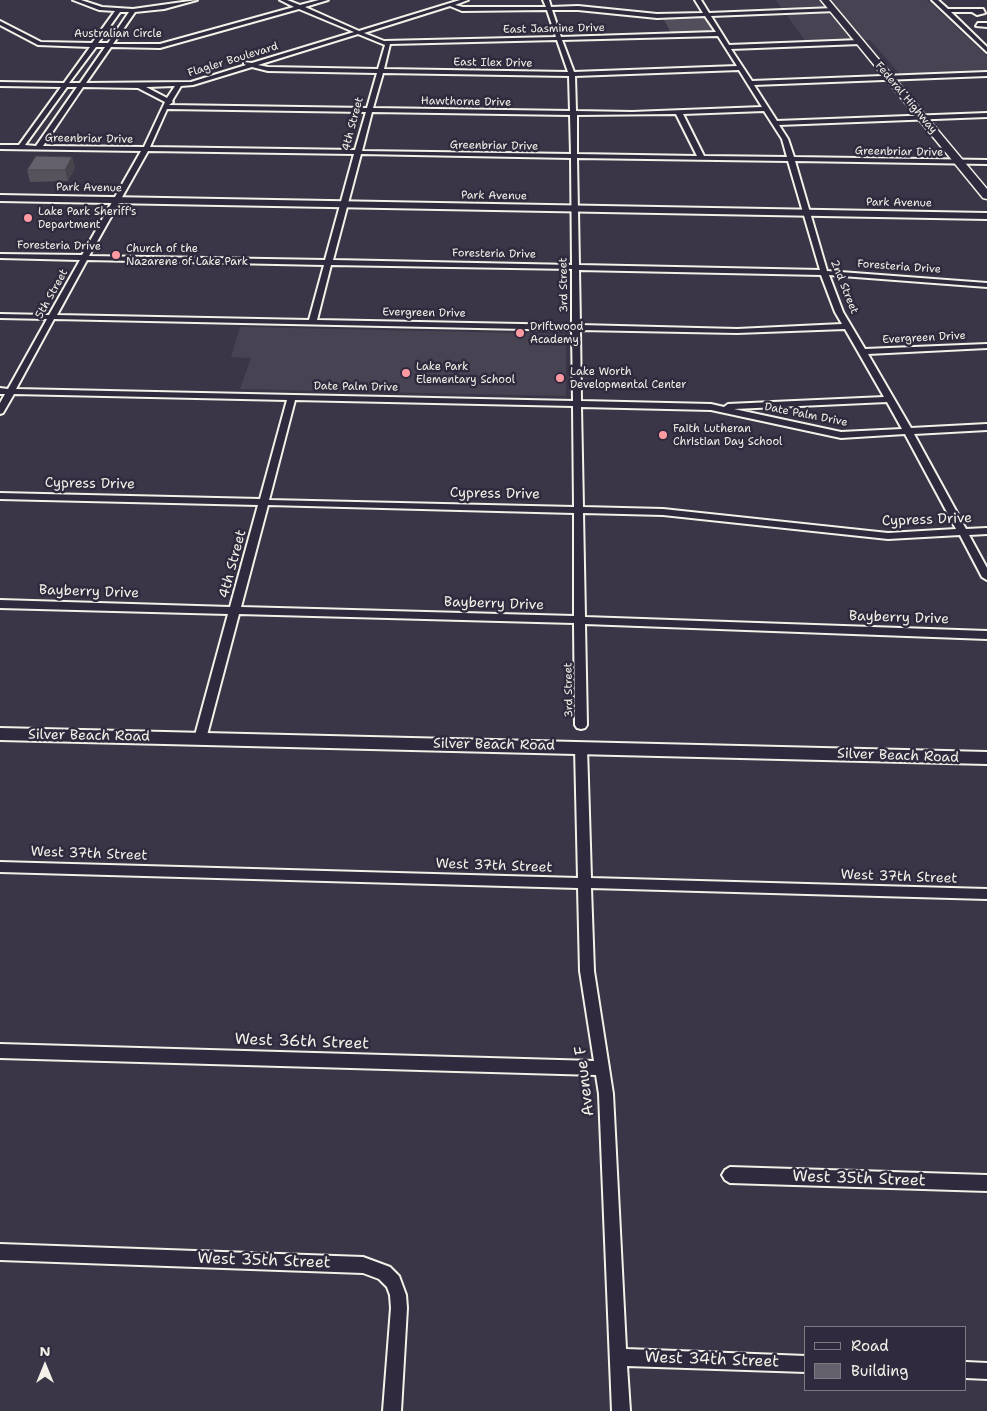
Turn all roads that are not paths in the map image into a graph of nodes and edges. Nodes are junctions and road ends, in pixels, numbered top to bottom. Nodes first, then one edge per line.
1 (76, 0) edge
2 (194, 0) edge
3 (283, 0) edge
4 (325, 0) edge
5 (465, 0) edge
6 (698, 0) edge
7 (825, 0) edge
8 (935, 0) edge
9 (450, 2) edge
10 (547, 4) edge
11 (300, 7) junction
12 (119, 10) junction
13 (834, 10) junction
14 (133, 11) junction
15 (948, 12) junction
16 (707, 14) junction
17 (657, 16) junction
18 (987, 18) edge
19 (0, 23) edge
20 (978, 25) dead end
21 (987, 25) edge
22 (355, 31) junction
23 (719, 34) junction
24 (670, 36) junction
25 (558, 39) junction
26 (860, 42) junction
27 (388, 43) junction
28 (94, 45) junction
29 (110, 45) junction
30 (727, 47) junction
31 (987, 50) edge
32 (248, 64) junction
33 (741, 68) junction
34 (380, 71) junction
35 (571, 74) junction
36 (987, 74) edge
37 (889, 78) junction
38 (66, 83) junction
39 (83, 83) junction
40 (750, 83) junction
41 (0, 84) edge
42 (179, 84) junction
43 (136, 86) junction
44 (168, 104) junction
45 (766, 109) junction
46 (370, 110) junction
47 (678, 112) junction
48 (573, 114) junction
49 (987, 115) edge
50 (922, 117) junction
51 (775, 123) junction
52 (0, 147) edge
53 (20, 148) junction
54 (38, 148) junction
55 (145, 150) junction
56 (358, 153) junction
57 (574, 157) junction
58 (702, 159) junction
59 (792, 161) junction
60 (987, 162) edge
61 (961, 164) junction
62 (987, 196) edge
63 (0, 198) edge
64 (118, 200) junction
65 (344, 204) junction
66 (574, 208) junction
67 (807, 213) junction
68 (987, 216) edge
69 (0, 256) edge
70 (85, 258) junction
71 (329, 262) junction
72 (575, 267) junction
73 (824, 272) junction
74 (987, 285) edge
75 (0, 316) edge
76 (52, 317) junction
77 (312, 322) junction
78 (848, 326) junction
79 (576, 328) junction
80 (987, 346) edge
81 (862, 352) junction
82 (0, 391) edge
83 (11, 391) junction
84 (292, 397) junction
85 (889, 398) junction
86 (576, 404) junction
87 (711, 407) junction
88 (0, 412) edge
89 (987, 428) edge
90 (908, 431) junction
91 (0, 496) edge
92 (264, 502) junction
93 (578, 510) junction
94 (987, 531) edge
95 (963, 532) junction
96 (987, 577) edge
97 (0, 604) edge
98 (234, 610) junction
99 (579, 620) junction
100 (987, 635) edge
101 (581, 725) dead end
102 (0, 734) edge
103 (200, 739) junction
104 (582, 748) junction
105 (987, 758) edge
106 (0, 867) edge
107 (585, 883) junction
108 (987, 894) edge
109 (0, 1051) edge
110 (602, 1068) junction
111 (730, 1175) dead end
112 (987, 1183) edge
113 (0, 1252) edge
114 (618, 1357) junction
115 (804, 1364) edge
116 (967, 1370) edge
117 (987, 1371) edge
118 (392, 1411) edge
119 (621, 1411) edge

1 - 12 street
2 - 14 street
3 - 11 street
4 - 11 street, Australian Circle
5 - 9 street, Flagler Boulevard
6 - 16 street, 2nd Street
7 - 13 main road, Federal Highway
8 - 15 street
9 - 10 street
9 - 22 street, Flagler Boulevard
10 - 17 street
10 - 25 street, 3rd Street
11 - 22 street
11 - 29 street, Australian Circle
12 - 14 street
12 - 28 street
13 - 16 street
13 - 26 main road, Federal Highway
14 - 29 street
15 - 18 street
15 - 31 street
16 - 17 street
16 - 23 street, 2nd Street
17 - 24 street
19 - 28 street, Australian Circle
20 - 21 street
22 - 27 street
22 - 32 street, Flagler Boulevard
23 - 24 street, East Jasmine Drive
23 - 30 street, 2nd Street
24 - 25 street, East Jasmine Drive
25 - 27 street, East Jasmine Drive
25 - 35 street, 3rd Street
26 - 30 street
26 - 37 main road, Federal Highway
27 - 34 street, 4th Street
28 - 29 street, Australian Circle
28 - 38 street
29 - 39 street
30 - 33 street, 2nd Street
32 - 34 street, East Ilex Drive
32 - 42 street, Flagler Boulevard
33 - 35 street, East Ilex Drive
33 - 40 street, 2nd Street
34 - 35 street, East Ilex Drive
34 - 46 street, 4th Street
35 - 48 street, 3rd Street
36 - 37 street
37 - 40 street
37 - 50 main road, Federal Highway
38 - 39 street, Flagler Boulevard
38 - 41 street, Flagler Boulevard
38 - 41 street, Flagler Boulevard
38 - 53 street
39 - 42 street, Flagler Boulevard
39 - 43 street, Flagler Boulevard
39 - 54 street
40 - 45 street, 2nd Street
42 - 43 street, Flagler Boulevard
42 - 44 street, 5th Street
43 - 44 street
44 - 46 street, Hawthorne Drive
44 - 55 street, 5th Street
45 - 47 street, Hawthorne Drive
45 - 51 street, 2nd Street
46 - 48 street, Hawthorne Drive
46 - 56 street, 4th Street
47 - 48 street, Hawthorne Drive
47 - 58 street
48 - 57 street, 3rd Street
49 - 50 street
50 - 51 street
50 - 61 main road, Federal Highway
51 - 59 street, 2nd Street
52 - 53 street, Greenbriar Drive
53 - 54 street, Greenbriar Drive
54 - 55 street, Greenbriar Drive
55 - 56 street, Greenbriar Drive
55 - 64 street, 5th Street
56 - 57 street, Greenbriar Drive
56 - 65 street, 4th Street
57 - 58 street, Greenbriar Drive
57 - 66 street, 3rd Street
58 - 59 street, Greenbriar Drive
59 - 61 street, Greenbriar Drive
59 - 67 street, 2nd Street
60 - 61 street, Greenbriar Drive
61 - 62 main road, Federal Highway
63 - 64 street, Park Avenue
64 - 65 street, Park Avenue
64 - 70 street, 5th Street
65 - 66 street, Park Avenue
65 - 71 street, 4th Street
66 - 67 street, Park Avenue
66 - 72 street, 3rd Street
67 - 68 street, Park Avenue
67 - 73 street, 2nd Street
69 - 70 street, Foresteria Drive
70 - 71 street, Foresteria Drive
70 - 76 street, 5th Street
71 - 72 street, Foresteria Drive
71 - 77 street, 4th Street
72 - 73 street, Foresteria Drive
72 - 79 street, 3rd Street
73 - 74 street, Foresteria Drive
73 - 78 street, 2nd Street
75 - 76 street, Evergreen Drive
76 - 77 street, Evergreen Drive
76 - 83 street, 5th Street
77 - 79 street, Evergreen Drive
78 - 79 street, Evergreen Drive
78 - 81 street, 2nd Street
79 - 86 street, 3rd Street
80 - 81 street, Evergreen Drive
81 - 85 street, 2nd Street
82 - 83 street, Date Palm Drive
83 - 84 street, Date Palm Drive
83 - 88 street, 5th Street
84 - 86 street, Date Palm Drive
84 - 92 street, 4th Street
85 - 87 street, Date Palm Drive
85 - 90 street, 2nd Street
86 - 87 street, Date Palm Drive
86 - 93 street, 3rd Street
87 - 90 street, Date Palm Drive
89 - 90 street, Date Palm Drive
90 - 95 street, 2nd Street
91 - 92 street, Cypress Drive
92 - 93 street, Cypress Drive
92 - 98 street, 4th Street
93 - 95 street, Cypress Drive
93 - 99 street, 3rd Street
94 - 95 street, Cypress Drive
95 - 96 street, 2nd Street
97 - 98 street, Bayberry Drive
98 - 99 street, Bayberry Drive
98 - 103 street, 4th Street
99 - 100 street, Bayberry Drive
99 - 101 street, 3rd Street
102 - 103 street, Silver Beach Road
103 - 104 street, Silver Beach Road
104 - 105 street, Silver Beach Road
104 - 107 street, Avenue F
106 - 107 street, West 37th Street
107 - 108 street, West 37th Street
107 - 110 street, Avenue F
109 - 110 street, West 36th Street
110 - 114 street, Avenue F
111 - 112 street, West 35th Street
113 - 118 street, West 35th Street
114 - 115 street, West 34th Street
114 - 119 street, Avenue F
116 - 117 street

